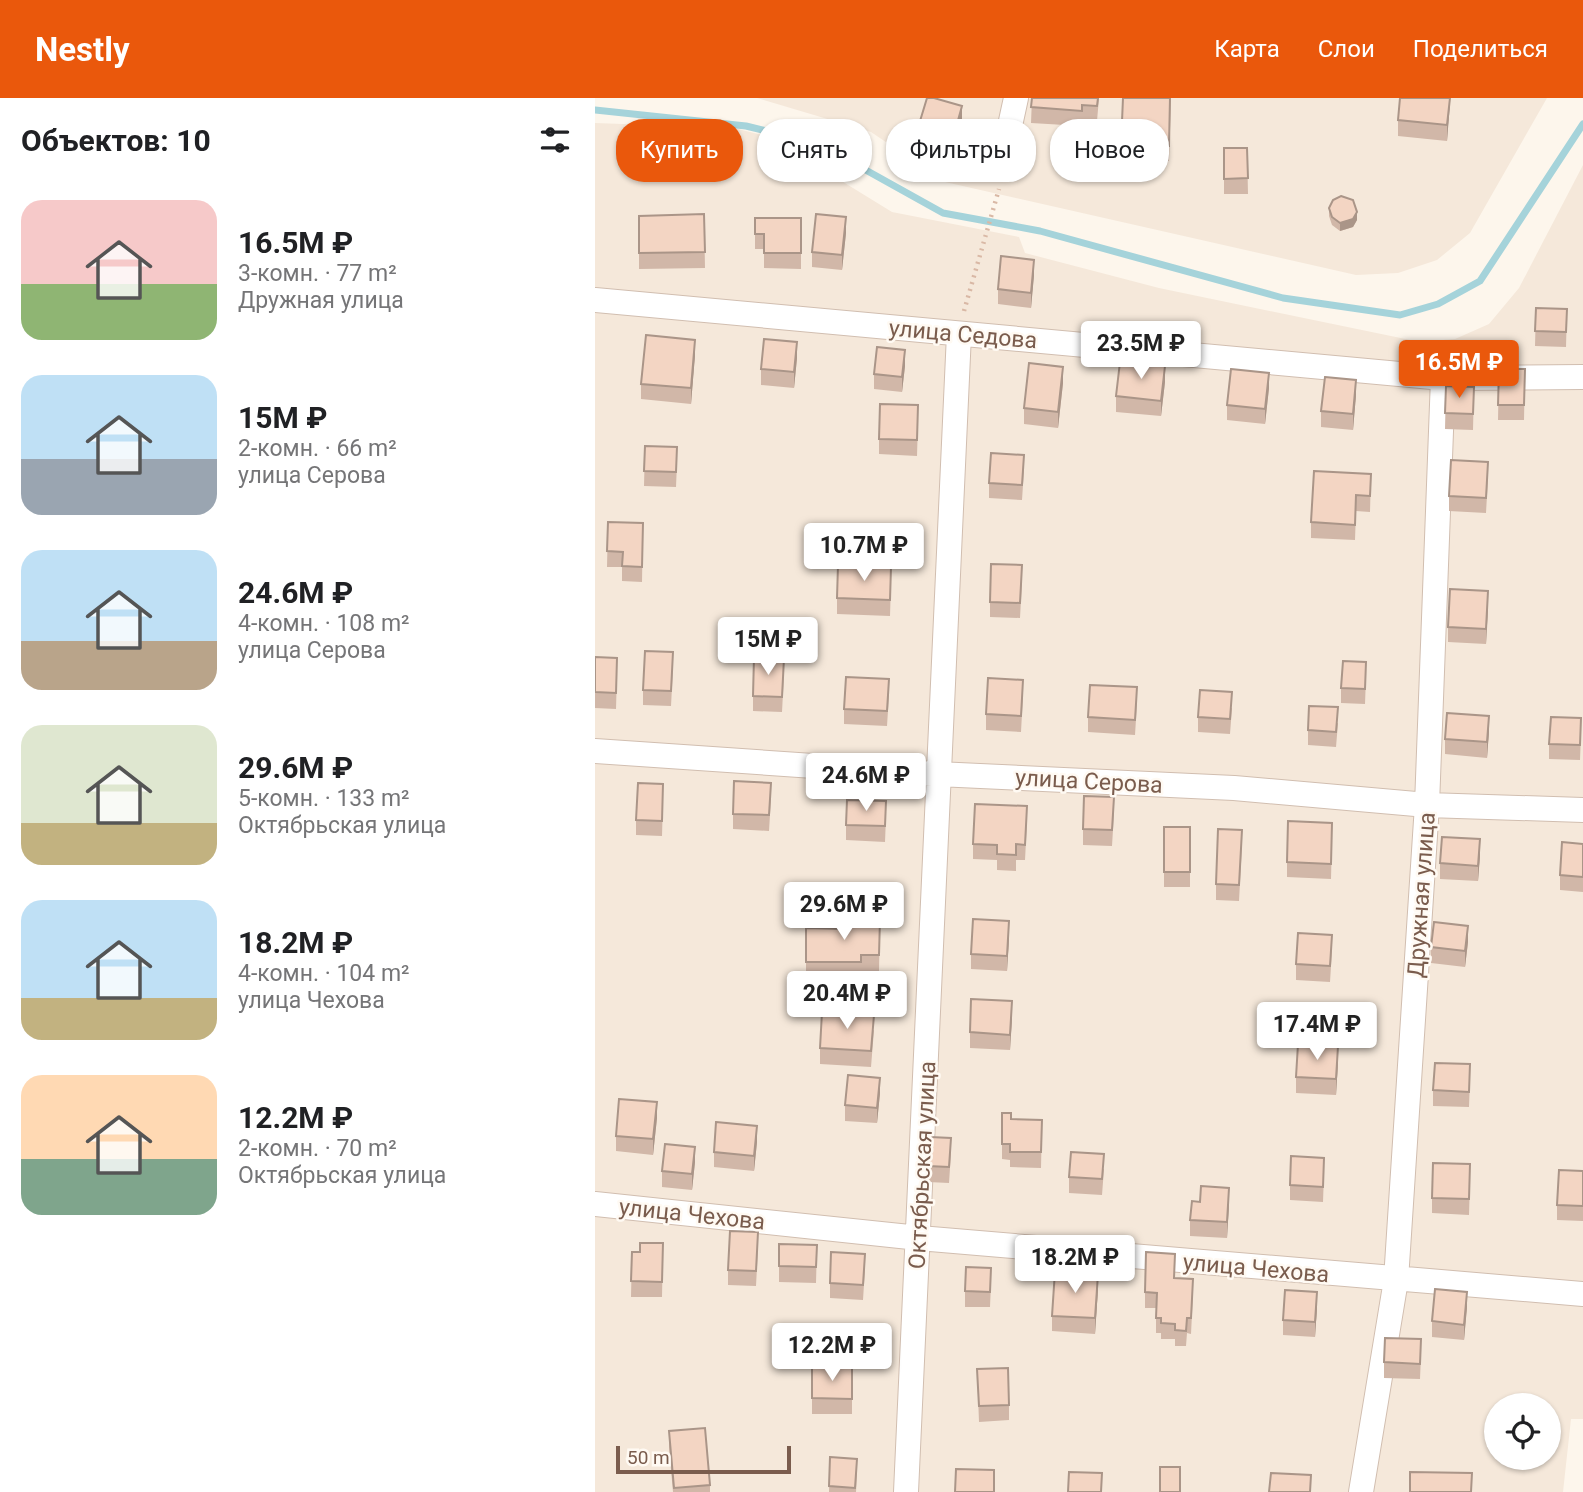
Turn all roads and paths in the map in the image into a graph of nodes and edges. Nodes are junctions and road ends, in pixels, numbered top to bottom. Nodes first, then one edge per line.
1 (1016, 98) edge
2 (1012, 119) edge
3 (999, 182) edge
4 (969, 289) dead end
5 (595, 300) edge
6 (958, 334) junction
7 (1583, 377) edge
8 (1443, 378) junction
9 (595, 751) edge
10 (940, 774) junction
11 (1427, 805) junction
12 (1583, 810) edge
13 (595, 1205) edge
14 (919, 1238) junction
15 (1396, 1280) junction
16 (1583, 1294) edge
17 (906, 1492) edge
18 (1361, 1492) edge

1 - 2 street
3 - 4 path
5 - 6 street, улица Седова
6 - 8 street, улица Седова
6 - 10 street, Октябрьская улица
7 - 8 street, улица Седова
8 - 11 street, Дружная улица
9 - 10 street, улица Серова
10 - 11 street, улица Серова
10 - 14 street, Октябрьская улица
11 - 12 street, улица Серова
11 - 15 street, Дружная улица
13 - 14 street, улица Чехова
14 - 15 street, улица Чехова
14 - 17 street, Октябрьская улица
15 - 16 street, улица Чехова
15 - 18 street, Дружная улица

